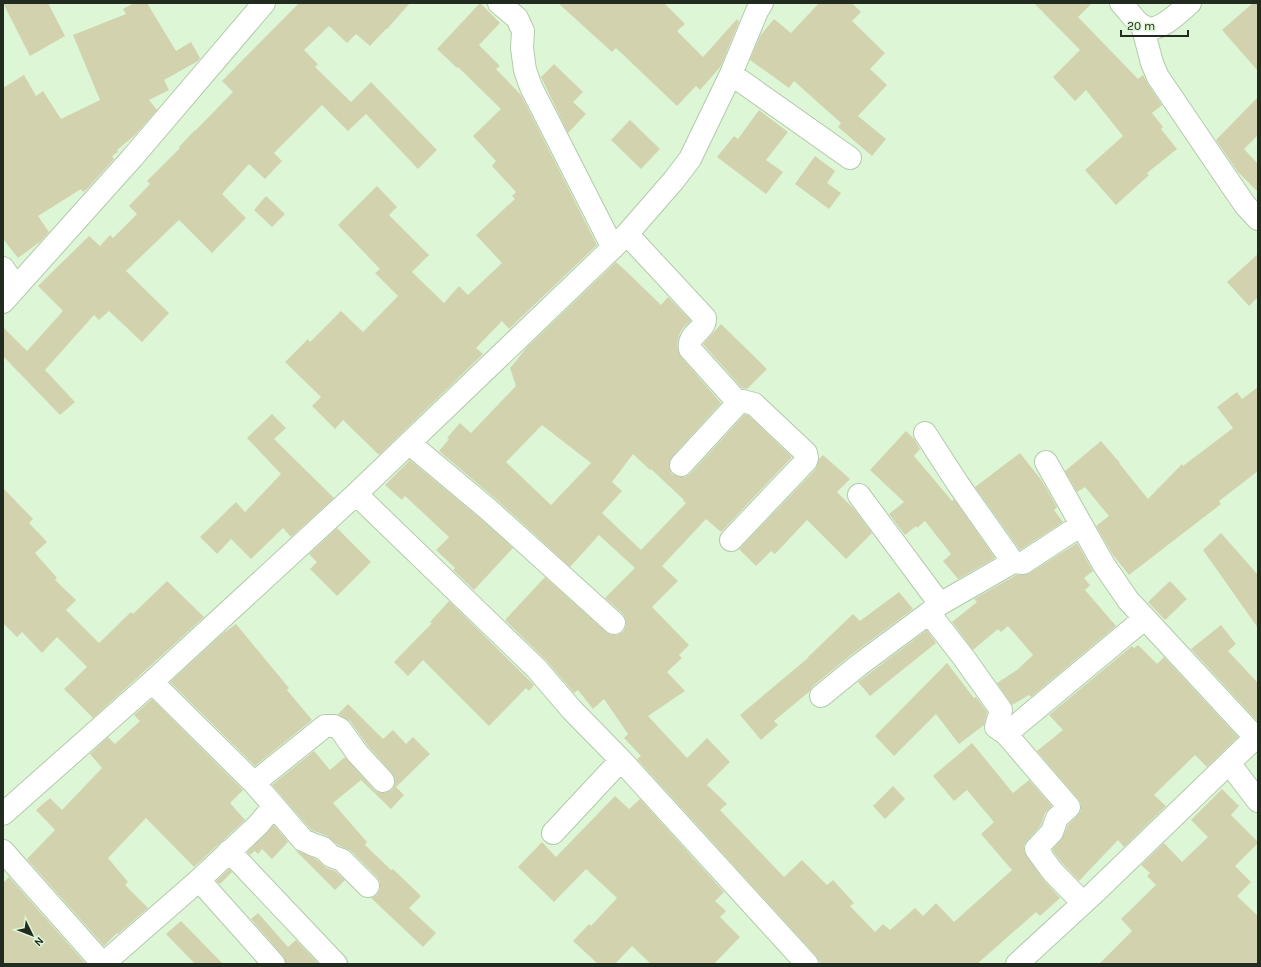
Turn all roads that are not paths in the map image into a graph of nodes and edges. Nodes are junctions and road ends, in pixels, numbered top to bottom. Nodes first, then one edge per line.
1 (264, 3) edge
2 (499, 3) edge
3 (762, 3) edge
4 (1121, 3) edge
5 (1190, 3) edge
6 (1142, 25) junction
7 (731, 74) junction
8 (850, 158) dead end
9 (1258, 220) edge
10 (620, 241) junction
11 (3, 268) edge
12 (10, 294) edge
13 (740, 401) junction
14 (925, 433) dead end
15 (409, 443) junction
16 (1046, 462) dead end
17 (681, 465) dead end
18 (356, 494) junction
19 (859, 495) dead end
20 (1081, 526) junction
21 (731, 540) dead end
22 (1013, 562) junction
23 (935, 609) junction
24 (1144, 619) junction
25 (614, 623) dead end
26 (152, 682) junction
27 (821, 696) dead end
28 (1006, 734) junction
29 (1257, 736) edge
30 (621, 760) junction
31 (1229, 763) junction
32 (382, 781) dead end
33 (254, 783) junction
34 (1258, 801) edge
35 (274, 806) junction
36 (3, 814) edge
37 (553, 833) dead end
38 (3, 851) edge
39 (229, 851) junction
40 (199, 880) junction
41 (368, 886) dead end
42 (1083, 903) junction
43 (103, 964) edge
44 (274, 964) edge
45 (336, 964) edge
46 (807, 964) edge
47 (1017, 964) edge

1 - 12 street
2 - 10 street
3 - 7 street
4 - 6 street
5 - 6 street
6 - 9 street
7 - 8 street
7 - 10 street
10 - 13 street
10 - 15 street
11 - 12 street
13 - 17 street
13 - 21 street
14 - 22 street
15 - 18 street
15 - 25 street
16 - 20 street
18 - 26 street
18 - 30 street
19 - 23 street
20 - 22 street
20 - 24 street
22 - 23 street
23 - 27 street
23 - 28 street
24 - 28 street
24 - 29 street
26 - 33 street
26 - 36 street
28 - 42 street
29 - 31 street
30 - 37 street
30 - 46 street
31 - 34 street
31 - 42 street
32 - 33 street
33 - 35 street
35 - 39 street
35 - 41 street
38 - 43 street
39 - 40 street
39 - 45 street
40 - 43 street
40 - 44 street
42 - 47 street

